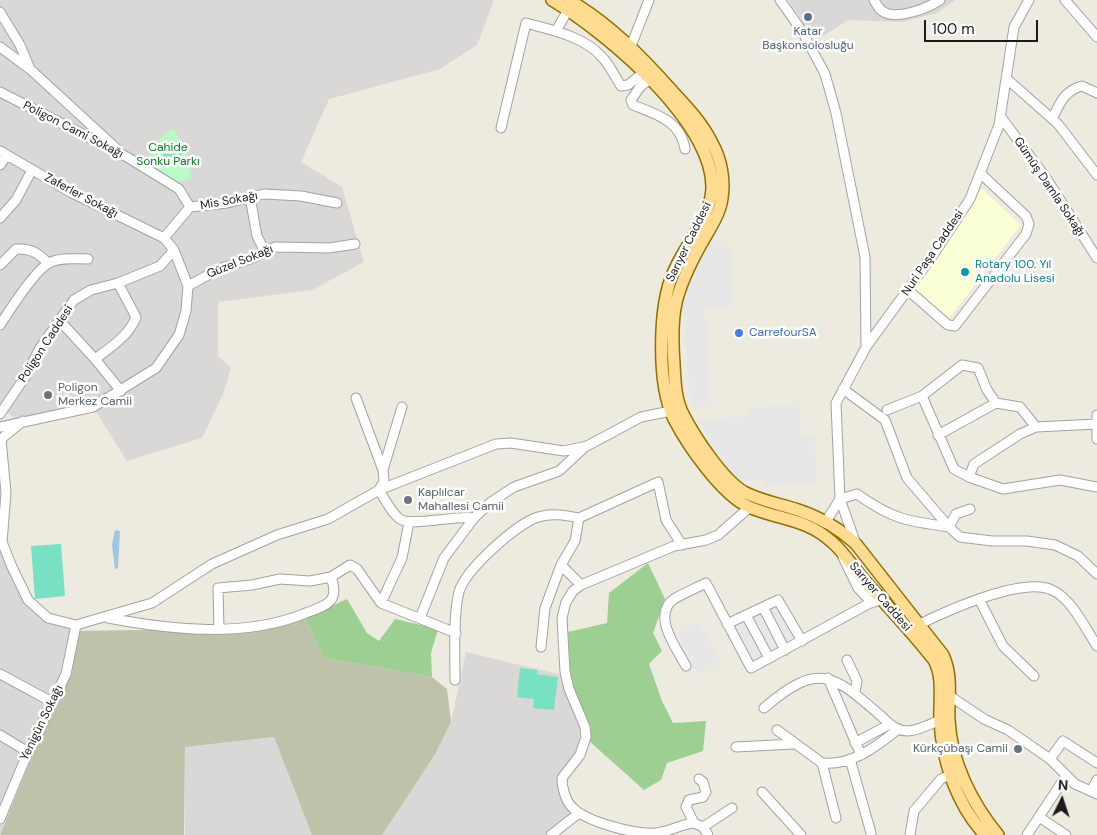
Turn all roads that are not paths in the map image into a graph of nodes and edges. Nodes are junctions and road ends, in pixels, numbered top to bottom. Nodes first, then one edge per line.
1 (552, 0) edge
2 (649, 0) edge
3 (780, 0) edge
4 (874, 0) edge
5 (940, 0) edge
6 (1029, 0) edge
7 (1065, 0) edge
8 (569, 5) edge
9 (0, 12) edge
10 (556, 31) junction
11 (1097, 36) edge
12 (631, 46) junction
13 (0, 47) edge
14 (30, 69) junction
15 (646, 76) junction
16 (1007, 79) junction
17 (0, 92) edge
18 (1097, 93) edge
19 (1001, 117) junction
20 (1052, 119) junction
21 (501, 128) dead end
22 (685, 149) dead end
23 (4, 153) edge
24 (127, 157) junction
25 (0, 165) edge
26 (32, 170) junction
27 (980, 172) junction
28 (1097, 175) edge
29 (250, 197) junction
30 (337, 202) dead end
31 (190, 208) junction
32 (0, 218) edge
33 (164, 238) junction
34 (355, 244) dead end
35 (174, 250) junction
36 (265, 252) junction
37 (1097, 258) edge
38 (88, 259) dead end
39 (48, 263) junction
40 (0, 265) edge
41 (118, 283) junction
42 (188, 286) junction
43 (908, 290) junction
44 (60, 321) junction
45 (0, 326) edge
46 (866, 347) junction
47 (95, 359) junction
48 (843, 389) junction
49 (121, 391) junction
50 (922, 396) junction
51 (356, 398) dead end
52 (996, 403) junction
53 (402, 407) dead end
54 (1, 410) edge
55 (676, 410) junction
56 (887, 410) dead end
57 (23, 421) junction
58 (1097, 421) edge
59 (0, 427) edge
60 (1036, 427) junction
61 (938, 435) junction
62 (1097, 439) edge
63 (1, 440) edge
64 (587, 446) junction
65 (1, 464) edge
66 (383, 470) junction
67 (969, 477) junction
68 (1097, 487) edge
69 (379, 490) junction
70 (840, 499) junction
71 (752, 502) junction
72 (970, 509) dead end
73 (474, 518) junction
74 (579, 518) junction
75 (409, 522) junction
76 (825, 523) junction
77 (949, 527) junction
78 (832, 542) junction
79 (1, 543) edge
80 (856, 544) junction
81 (682, 545) junction
82 (843, 555) junction
83 (561, 565) junction
84 (1097, 574) edge
85 (331, 577) junction
86 (581, 584) junction
87 (892, 592) junction
88 (979, 599) junction
89 (877, 601) junction
90 (381, 604) junction
91 (763, 607) junction
92 (746, 615) junction
93 (106, 617) junction
94 (420, 618) junction
95 (727, 624) junction
96 (76, 625) junction
97 (918, 625) junction
98 (219, 628) junction
99 (456, 633) junction
100 (802, 641) junction
101 (1097, 646) edge
102 (541, 647) dead end
103 (785, 650) junction
104 (769, 658) junction
105 (847, 660) dead end
106 (686, 666) dead end
107 (0, 674) edge
108 (1034, 676) dead end
109 (828, 678) junction
110 (455, 680) dead end
111 (855, 692) junction
112 (950, 696) junction
113 (52, 702) junction
114 (764, 708) dead end
115 (945, 720) junction
116 (893, 727) junction
117 (778, 730) dead end
118 (0, 735) edge
119 (855, 743) junction
120 (794, 744) junction
121 (736, 746) dead end
122 (28, 752) junction
123 (861, 755) junction
124 (850, 759) junction
125 (1050, 759) junction
126 (822, 763) junction
127 (1097, 763) edge
128 (955, 772) junction
129 (1066, 776) junction
130 (699, 780) dead end
131 (1097, 780) edge
132 (762, 792) dead end
133 (1094, 793) edge
134 (4, 798) edge
135 (732, 808) dead end
136 (579, 812) junction
137 (1039, 817) junction
138 (0, 818) edge
139 (836, 818) dead end
140 (701, 828) edge
141 (871, 833) dead end
142 (551, 835) edge
143 (801, 835) edge
144 (910, 835) edge
145 (985, 835) edge
146 (998, 835) edge
147 (1027, 835) edge
148 (1066, 835) edge

1 - 8 main road, Sarıyer Caddesi
2 - 12 street
3 - 46 street
4 - 5 street
6 - 16 street, Nuri Paşa Caddesi
7 - 11 street
8 - 10 street
8 - 12 main road, Sarıyer Caddesi
8 - 15 main road, Sarıyer Caddesi
9 - 14 street
10 - 15 street
10 - 21 street
12 - 55 main road, Sarıyer Caddesi
13 - 14 street
14 - 24 street
15 - 22 street
15 - 55 main road, Sarıyer Caddesi
16 - 19 street, Nuri Paşa Caddesi
16 - 20 street
17 - 24 street, Poligon Cami Sokağı
18 - 20 street
19 - 27 street, Nuri Paşa Caddesi
19 - 37 street, Gümüş Damla Sokağı
20 - 28 street
23 - 25 street
23 - 26 street, Zaferler Sokağı
24 - 31 street, Poligon Cami Sokağı
26 - 32 street
26 - 33 street, Zaferler Sokağı
27 - 43 street, Nuri Paşa Caddesi
27 - 43 street
29 - 30 street, Mis Sokağı
29 - 31 street, Mis Sokağı
29 - 36 street
31 - 33 street, Mis Sokağı
33 - 35 street
34 - 36 street, Güzel Sokağı
35 - 41 street, Poligon Caddesi
35 - 42 street
36 - 42 street, Güzel Sokağı
38 - 39 street
39 - 40 street
39 - 45 street
41 - 44 street, Poligon Caddesi
41 - 47 street
42 - 49 street
43 - 46 street, Nuri Paşa Caddesi
44 - 47 street
44 - 54 street, Poligon Caddesi
46 - 48 street, Nuri Paşa Caddesi
47 - 49 street
48 - 70 street, Nuri Paşa Caddesi
48 - 77 street
49 - 57 street
50 - 52 street
50 - 56 street
50 - 61 street
51 - 66 street
52 - 60 street
52 - 61 street
53 - 66 street
55 - 64 street
55 - 71 main road, Sarıyer Caddesi
57 - 59 street
57 - 63 street
58 - 60 street
58 - 62 street
59 - 63 street
60 - 67 street
61 - 67 street
63 - 65 street
64 - 69 street
64 - 73 street
65 - 79 street
66 - 69 street
67 - 68 street
69 - 75 street
69 - 93 street
70 - 76 street
70 - 77 street
70 - 80 street, Nuri Paşa Caddesi
71 - 76 main road, Sarıyer Caddesi
71 - 78 main road, Sarıyer Caddesi
71 - 81 street
72 - 77 street
73 - 75 street
73 - 94 street
74 - 81 street
74 - 83 street
74 - 99 street
75 - 90 street
76 - 78 main road
76 - 80 main road, Sarıyer Caddesi
77 - 84 street
78 - 82 main road, Sarıyer Caddesi
79 - 96 street
80 - 82 main road
80 - 87 main road, Sarıyer Caddesi
81 - 86 street
82 - 89 main road, Sarıyer Caddesi
83 - 86 street
83 - 102 street
85 - 90 street
85 - 98 street
85 - 98 street
86 - 136 street
87 - 89 main road
87 - 97 main road, Sarıyer Caddesi
88 - 97 street
88 - 101 street
88 - 108 street
89 - 100 street
89 - 115 main road, Sarıyer Caddesi
90 - 94 street
91 - 92 street
91 - 100 street
91 - 103 street
92 - 95 street
92 - 104 street
93 - 96 street
93 - 98 street
94 - 99 street
95 - 104 street
95 - 106 street
96 - 113 street, Yenigün Sokağı
97 - 112 main road, Sarıyer Caddesi
99 - 110 street
100 - 103 street
103 - 104 street
105 - 111 street
107 - 113 street
109 - 111 street
109 - 114 street
109 - 119 street
111 - 116 street
112 - 115 main road, Sarıyer Caddesi
112 - 125 street
113 - 122 street, Yenigün Sokağı
115 - 116 street
115 - 128 main road, Sarıyer Caddesi
116 - 119 street
116 - 123 street
117 - 120 street
118 - 122 street
119 - 123 street
120 - 121 street
120 - 126 street
122 - 134 street, Yenigün Sokağı
123 - 124 street
124 - 126 street
124 - 141 street
125 - 127 street
125 - 129 street
126 - 139 street
128 - 144 street
128 - 145 main road, Sarıyer Caddesi
128 - 146 main road, Sarıyer Caddesi
129 - 133 street
129 - 137 street
130 - 140 street
131 - 133 street
132 - 143 street
134 - 138 street, Yenigün Sokağı
135 - 140 street
136 - 140 street
136 - 142 street
137 - 147 street
137 - 148 street

